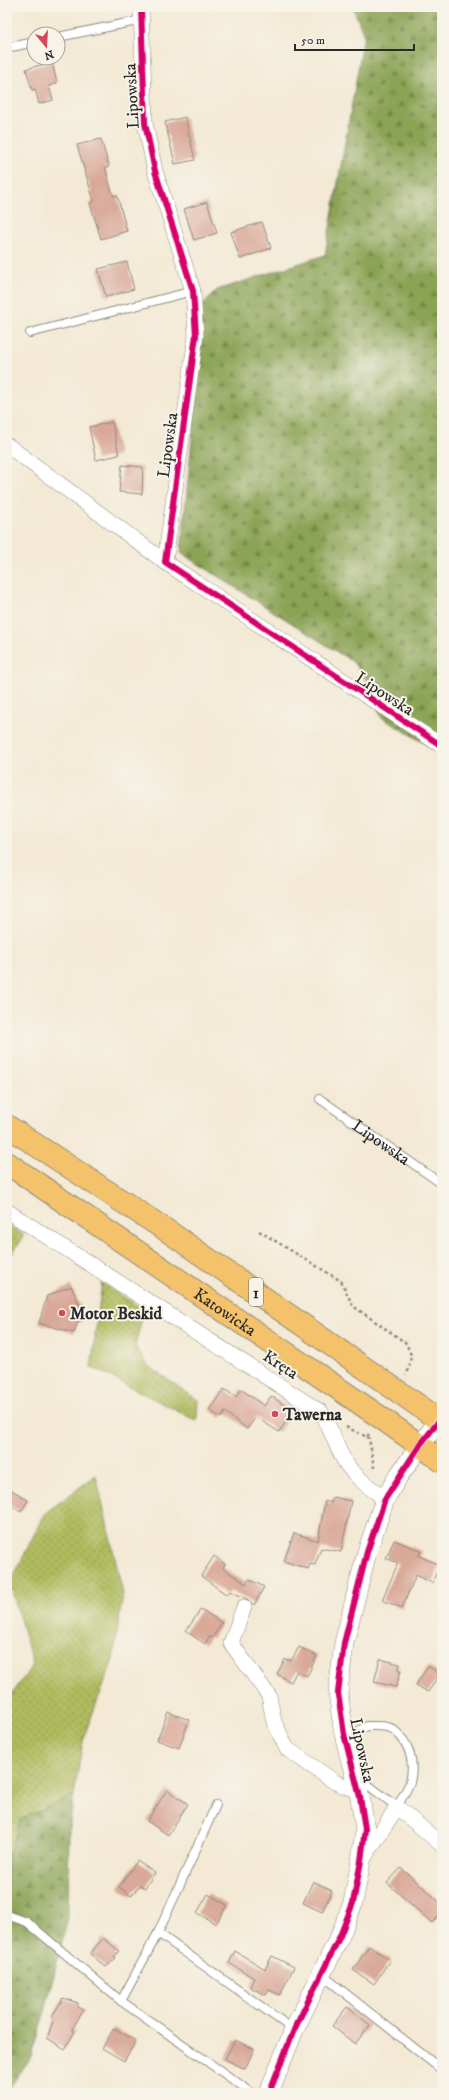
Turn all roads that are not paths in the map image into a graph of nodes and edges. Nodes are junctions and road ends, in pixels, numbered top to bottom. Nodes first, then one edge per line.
1 (141, 14) edge
2 (66, 35) edge
3 (26, 44) edge
4 (7, 48) edge
5 (193, 291) junction
6 (30, 333) dead end
7 (7, 445) edge
8 (165, 562) junction
9 (442, 746) edge
10 (320, 1099) dead end
11 (7, 1126) edge
12 (7, 1163) edge
13 (442, 1184) edge
14 (7, 1211) edge
15 (441, 1420) edge
16 (420, 1445) junction
17 (442, 1461) edge
18 (385, 1499) junction
19 (244, 1608) dead end
20 (356, 1783) junction
21 (216, 1805) dead end
22 (397, 1807) junction
23 (442, 1845) edge
24 (361, 1862) junction
25 (7, 1915) edge
26 (158, 1934) junction
27 (321, 1974) junction
28 (121, 2001) junction
29 (294, 2030) junction
30 (442, 2070) edge
31 (252, 2093) edge
32 (269, 2093) edge

1 - 2 lane
1 - 5 street, Lipowska
3 - 4 lane
5 - 6 lane
5 - 8 street, Lipowska
7 - 8 street
8 - 9 street, Lipowska
10 - 13 lane, Lipowska
11 - 15 main road, Katowicka / 1
12 - 16 main road, Katowicka / 1
14 - 18 street, Kręta
15 - 16 street, Lipowska
16 - 17 main road, Katowicka / 1
16 - 18 street, Lipowska
18 - 20 street, Lipowska
19 - 20 street, Lipowska
20 - 22 lane
20 - 22 lane
20 - 24 street, Lipowska
21 - 26 lane
22 - 23 street
22 - 24 street
24 - 27 street, Lipowska
25 - 28 lane
26 - 28 lane
26 - 29 lane
27 - 29 street, Lipowska
27 - 30 lane
28 - 31 lane
29 - 32 street, Lipowska

